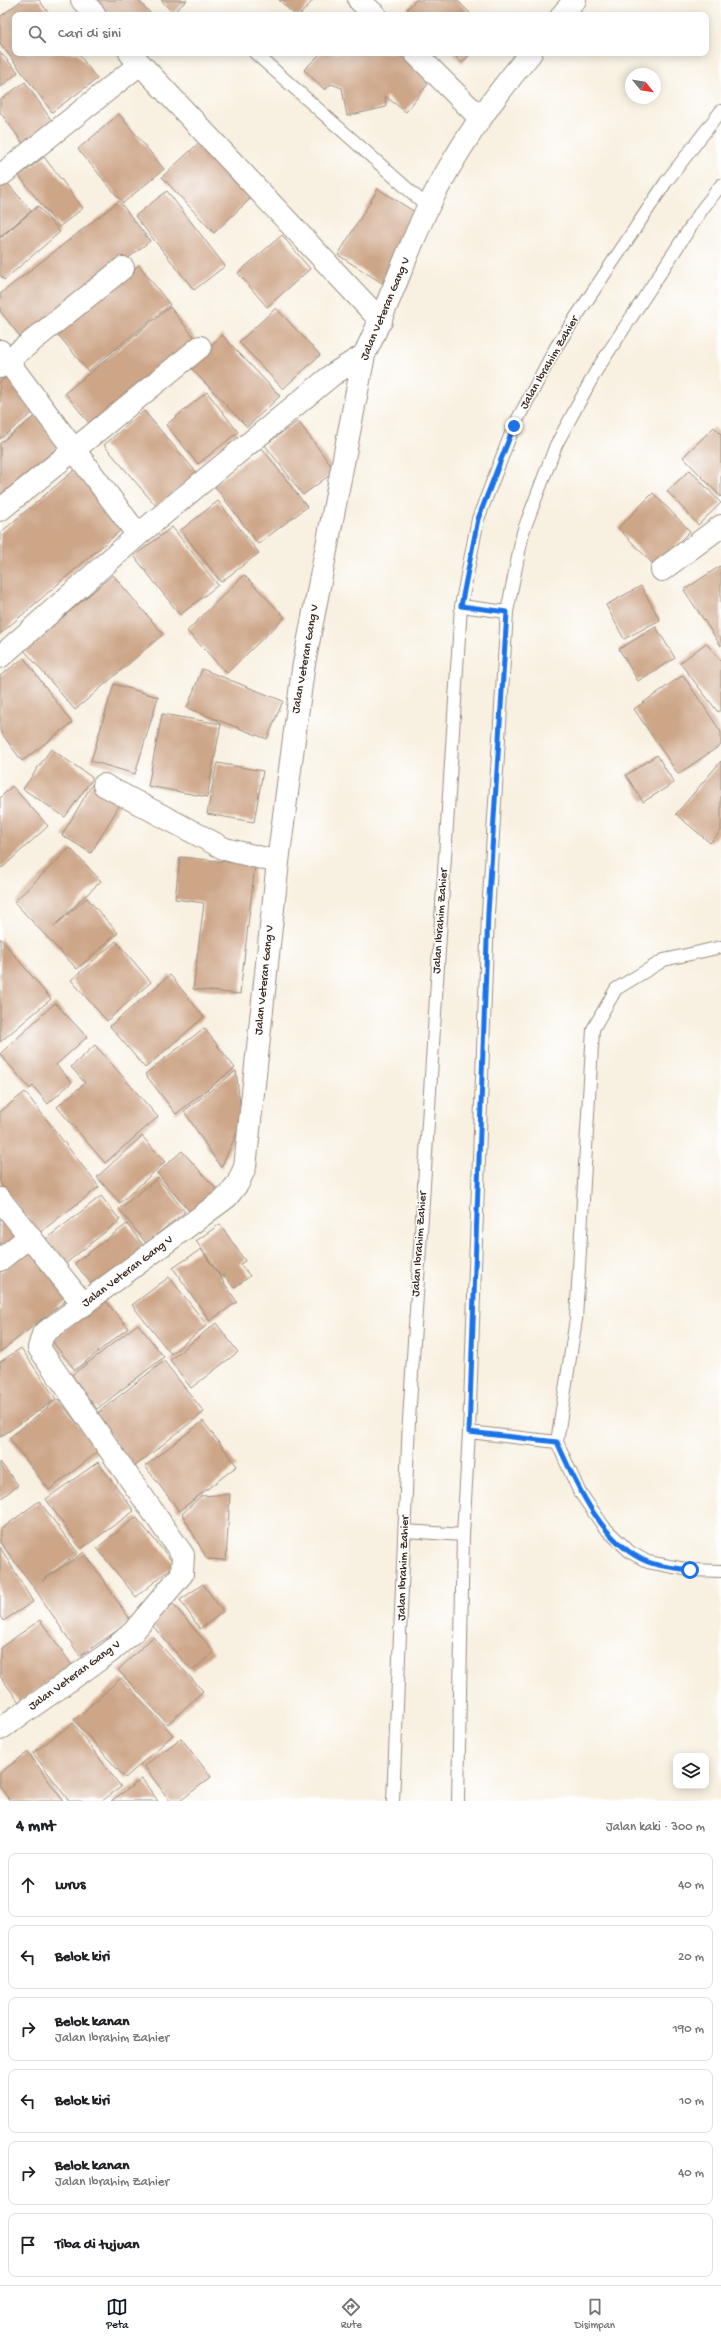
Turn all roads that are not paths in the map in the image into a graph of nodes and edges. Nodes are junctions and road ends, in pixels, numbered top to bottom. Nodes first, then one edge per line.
1 (82, 0) edge
2 (359, 0) edge
3 (575, 0) edge
4 (92, 12) edge
5 (372, 12) edge
6 (565, 12) edge
7 (258, 56) edge
8 (418, 56) edge
9 (528, 56) edge
10 (135, 59) edge
11 (721, 111) edge
12 (480, 118) junction
13 (0, 176) edge
14 (721, 185) edge
15 (428, 207) junction
16 (123, 268) dead end
17 (381, 321) junction
18 (200, 347) dead end
19 (364, 355) junction
20 (2, 360) edge
21 (74, 450) junction
22 (0, 510) edge
23 (721, 526) edge
24 (138, 535) junction
25 (662, 570) dead end
26 (461, 606) junction
27 (507, 612) junction
28 (0, 658) edge
29 (104, 785) dead end
30 (278, 862) junction
31 (721, 947) edge
32 (0, 1199) edge
33 (30, 1236) junction
34 (0, 1260) edge
35 (84, 1306) junction
36 (469, 1432) junction
37 (557, 1442) junction
38 (406, 1531) junction
39 (463, 1535) junction
40 (721, 1571) edge
41 (0, 1729) edge
42 (393, 1801) edge
43 (458, 1801) edge

1 - 4 street
2 - 5 street
3 - 6 street
7 - 15 lane
8 - 12 street
9 - 12 street, Jalan Veteran Gang V
10 - 13 street
10 - 17 street
11 - 26 lane, Jalan Ibrahim Zahier
12 - 15 street, Jalan Veteran Gang V
14 - 27 lane
15 - 17 street, Jalan Veteran Gang V
16 - 20 street
17 - 19 street, Jalan Veteran Gang V
18 - 21 street
19 - 24 street
19 - 30 street, Jalan Veteran Gang V
20 - 21 street
21 - 22 street
21 - 24 street
23 - 25 street
24 - 28 street
26 - 27 lane
26 - 38 lane, Jalan Ibrahim Zahier
27 - 36 lane
29 - 30 street
30 - 35 street, Jalan Veteran Gang V
31 - 37 lane
32 - 33 street
33 - 34 street
33 - 35 street
35 - 41 street, Jalan Veteran Gang V
36 - 37 lane
36 - 39 lane
37 - 40 lane
38 - 39 lane
38 - 42 lane, Jalan Ibrahim Zahier
39 - 43 lane

